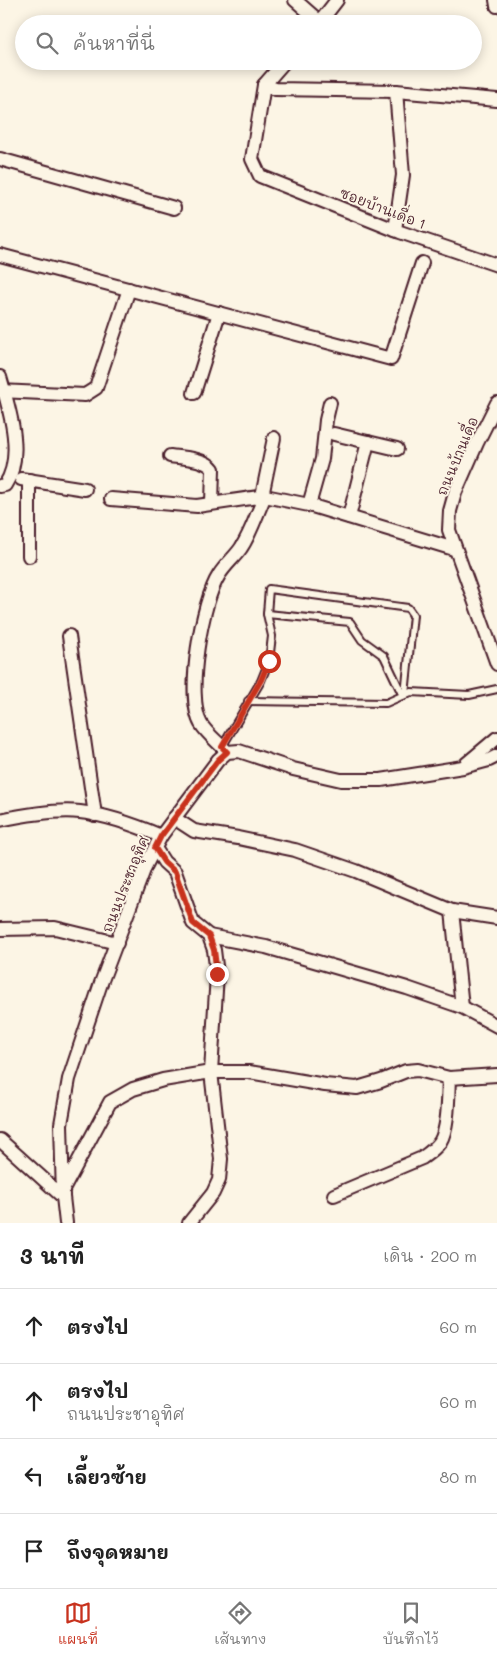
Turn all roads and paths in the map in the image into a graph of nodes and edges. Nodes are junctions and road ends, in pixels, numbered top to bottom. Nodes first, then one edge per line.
1 (295, 0) edge
2 (337, 0) edge
3 (496, 0) edge
4 (497, 6) edge
5 (311, 15) edge
6 (325, 15) edge
7 (277, 70) edge
8 (264, 85) junction
9 (396, 90) junction
10 (497, 100) edge
11 (0, 159) edge
12 (174, 208) dead end
13 (395, 230) junction
14 (0, 255) edge
15 (422, 263) dead end
16 (497, 265) edge
17 (128, 289) junction
18 (219, 313) junction
19 (1, 386) edge
20 (194, 393) dead end
21 (330, 403) dead end
22 (497, 403) edge
23 (334, 434) dead end
24 (274, 438) dead end
25 (368, 442) junction
26 (397, 449) dead end
27 (170, 456) dead end
28 (10, 477) junction
29 (29, 480) junction
30 (0, 486) edge
31 (85, 489) dead end
32 (263, 496) junction
33 (111, 499) dead end
34 (212, 503) junction
35 (309, 505) junction
36 (349, 517) junction
37 (454, 549) junction
38 (29, 556) dead end
39 (267, 614) junction
40 (69, 636) dead end
41 (497, 664) edge
42 (497, 689) edge
43 (404, 695) junction
44 (248, 701) junction
45 (497, 738) edge
46 (225, 750) junction
47 (497, 756) edge
48 (462, 767) junction
49 (95, 815) junction
50 (174, 818) junction
51 (0, 820) edge
52 (161, 836) junction
53 (155, 848) junction
54 (452, 911) junction
55 (497, 918) edge
56 (0, 929) edge
57 (209, 936) junction
58 (116, 943) junction
59 (462, 1008) junction
60 (497, 1026) edge
61 (211, 1072) junction
62 (497, 1075) edge
63 (450, 1078) junction
64 (0, 1140) edge
65 (62, 1194) junction
66 (334, 1195) dead end
67 (66, 1223) edge
68 (189, 1223) edge

1 - 5 street
2 - 6 street
3 - 4 street
7 - 8 street
8 - 9 street
8 - 13 street, ซอยบ้านเดื่อ 1
9 - 10 street
9 - 13 street
11 - 12 street
13 - 16 street, ซอยบ้านเดื่อ 1
14 - 17 street
15 - 18 street
17 - 18 street
17 - 19 street
18 - 20 street
19 - 28 street
21 - 35 street
22 - 37 street, ถนนบ้านเดื่อ
23 - 25 street
24 - 32 street
25 - 26 street
25 - 36 street
27 - 34 street
28 - 29 street
28 - 30 street
29 - 31 street
29 - 38 street
32 - 34 street
32 - 35 street
32 - 46 street
33 - 34 street
35 - 36 street
36 - 37 street
37 - 41 street, ถนนบ้านเดื่อ
39 - 43 lane
39 - 43 lane
39 - 44 lane
40 - 49 street
42 - 43 lane
43 - 44 lane
44 - 46 lane
45 - 48 street
46 - 48 street
46 - 50 street, ถนนประชาอุทิศ
47 - 48 street
49 - 51 street
49 - 52 street
50 - 52 street, ถนนประชาอุทิศ
50 - 54 street
52 - 53 street, ถนนประชาอุทิศ
53 - 57 street
53 - 58 street, ถนนประชาอุทิศ
54 - 55 street
54 - 59 street
56 - 58 street
57 - 59 street
57 - 61 street
58 - 65 street, ถนนประชาอุทิศ
59 - 60 street
61 - 63 street
61 - 65 street
61 - 68 street
62 - 63 street
63 - 66 street
64 - 65 street
65 - 67 street, ถนนประชาอุทิศ

